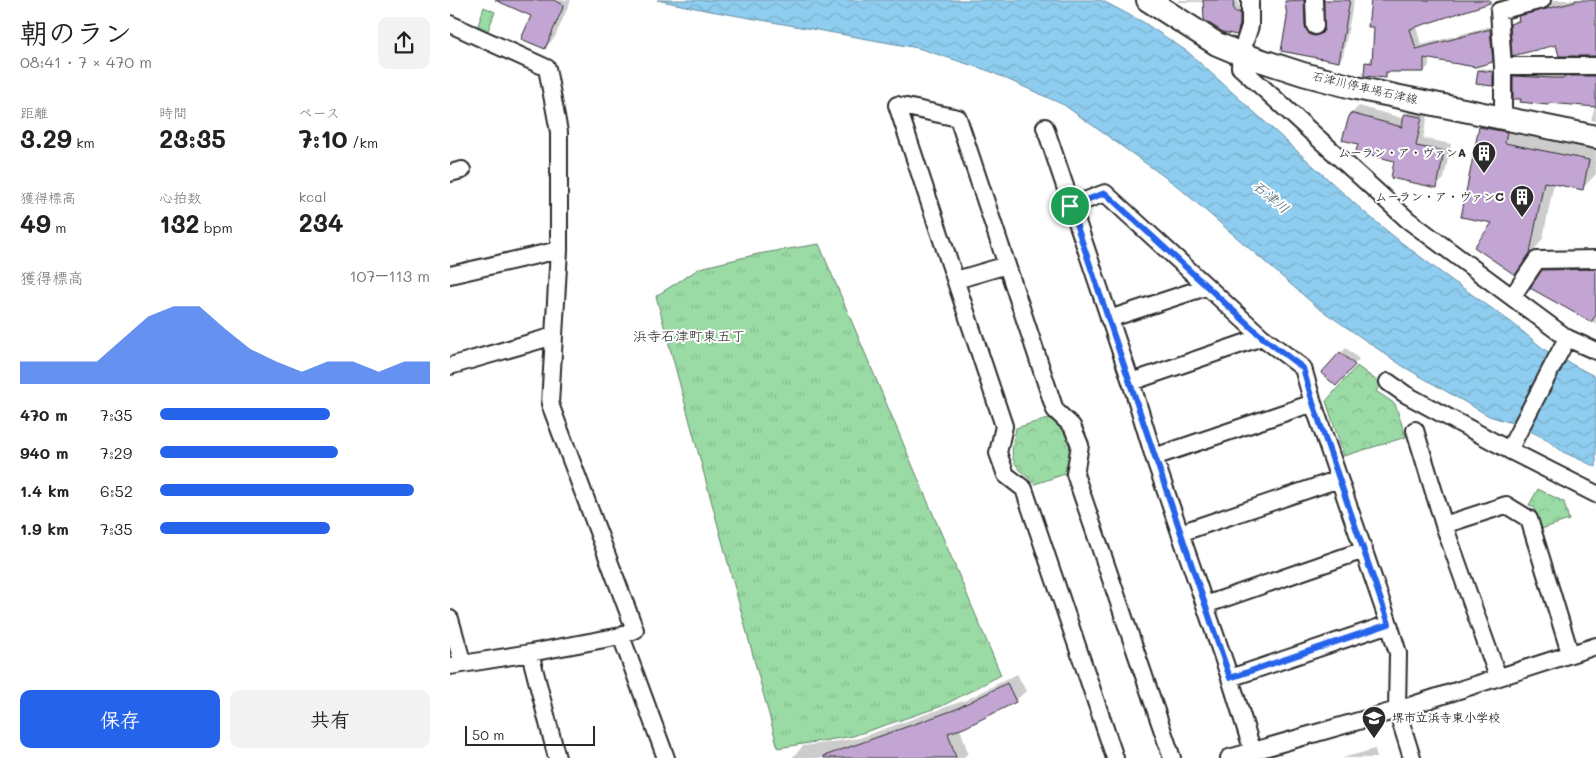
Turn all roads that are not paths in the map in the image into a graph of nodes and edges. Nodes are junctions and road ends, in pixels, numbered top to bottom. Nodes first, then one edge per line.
1 (1148, 0) edge
2 (1250, 0) edge
3 (1314, 0) edge
4 (1542, 0) edge
5 (450, 24) edge
6 (1315, 26) dead end
7 (1241, 54) junction
8 (1503, 66) junction
9 (1596, 66) edge
10 (1503, 117) junction
11 (1045, 127) dead end
12 (1596, 137) edge
13 (1070, 206) junction
14 (559, 250) junction
15 (1596, 259) edge
16 (1007, 265) junction
17 (450, 275) edge
18 (956, 280) junction
19 (1206, 287) junction
20 (1512, 297) junction
21 (1109, 319) junction
22 (554, 336) junction
23 (1262, 337) junction
24 (1567, 338) junction
25 (1596, 351) edge
26 (450, 366) edge
27 (1131, 382) junction
28 (1388, 382) dead end
29 (1313, 403) junction
30 (1416, 430) dead end
31 (1509, 450) junction
32 (1154, 457) junction
33 (1339, 479) junction
34 (1596, 494) edge
35 (1444, 525) junction
36 (1180, 533) junction
37 (1364, 550) junction
38 (1205, 605) junction
39 (450, 619) edge
40 (1389, 624) junction
41 (622, 636) junction
42 (1596, 646) edge
43 (1570, 653) junction
44 (530, 654) junction
45 (456, 665) edge
46 (1498, 677) junction
47 (1230, 678) junction
48 (1398, 710) junction
49 (1253, 752) junction
50 (557, 758) edge
51 (666, 758) edge
52 (1115, 758) edge
53 (1172, 758) edge
54 (1229, 758) edge
55 (1412, 758) edge

1 - 7 main road, 石津川停車場石津線
2 - 7 street
3 - 6 street
4 - 8 street
5 - 14 street
7 - 10 main road, 石津川停車場石津線
7 - 20 street
8 - 9 street
8 - 10 street
10 - 12 main road, 石津川停車場石津線
11 - 13 street
13 - 19 street
13 - 21 street
14 - 17 street
14 - 22 street
15 - 20 street
16 - 18 street
16 - 18 street
16 - 53 street
18 - 52 street
19 - 21 street
19 - 23 street
20 - 24 street
21 - 27 street
22 - 26 street
22 - 41 street
23 - 27 street
23 - 29 street
24 - 25 street
24 - 31 street
27 - 32 street
28 - 31 street
29 - 32 street
29 - 33 street
30 - 35 street
31 - 34 street
32 - 36 street
33 - 36 street
33 - 37 street
35 - 43 street
35 - 46 street
36 - 38 street
37 - 38 street
37 - 40 street
38 - 47 street
39 - 45 street
40 - 47 street
40 - 48 street
41 - 44 street
41 - 51 street
42 - 43 street
43 - 46 street
44 - 45 street
44 - 50 street
46 - 48 street
47 - 49 street
48 - 49 street
48 - 55 street
49 - 54 street

